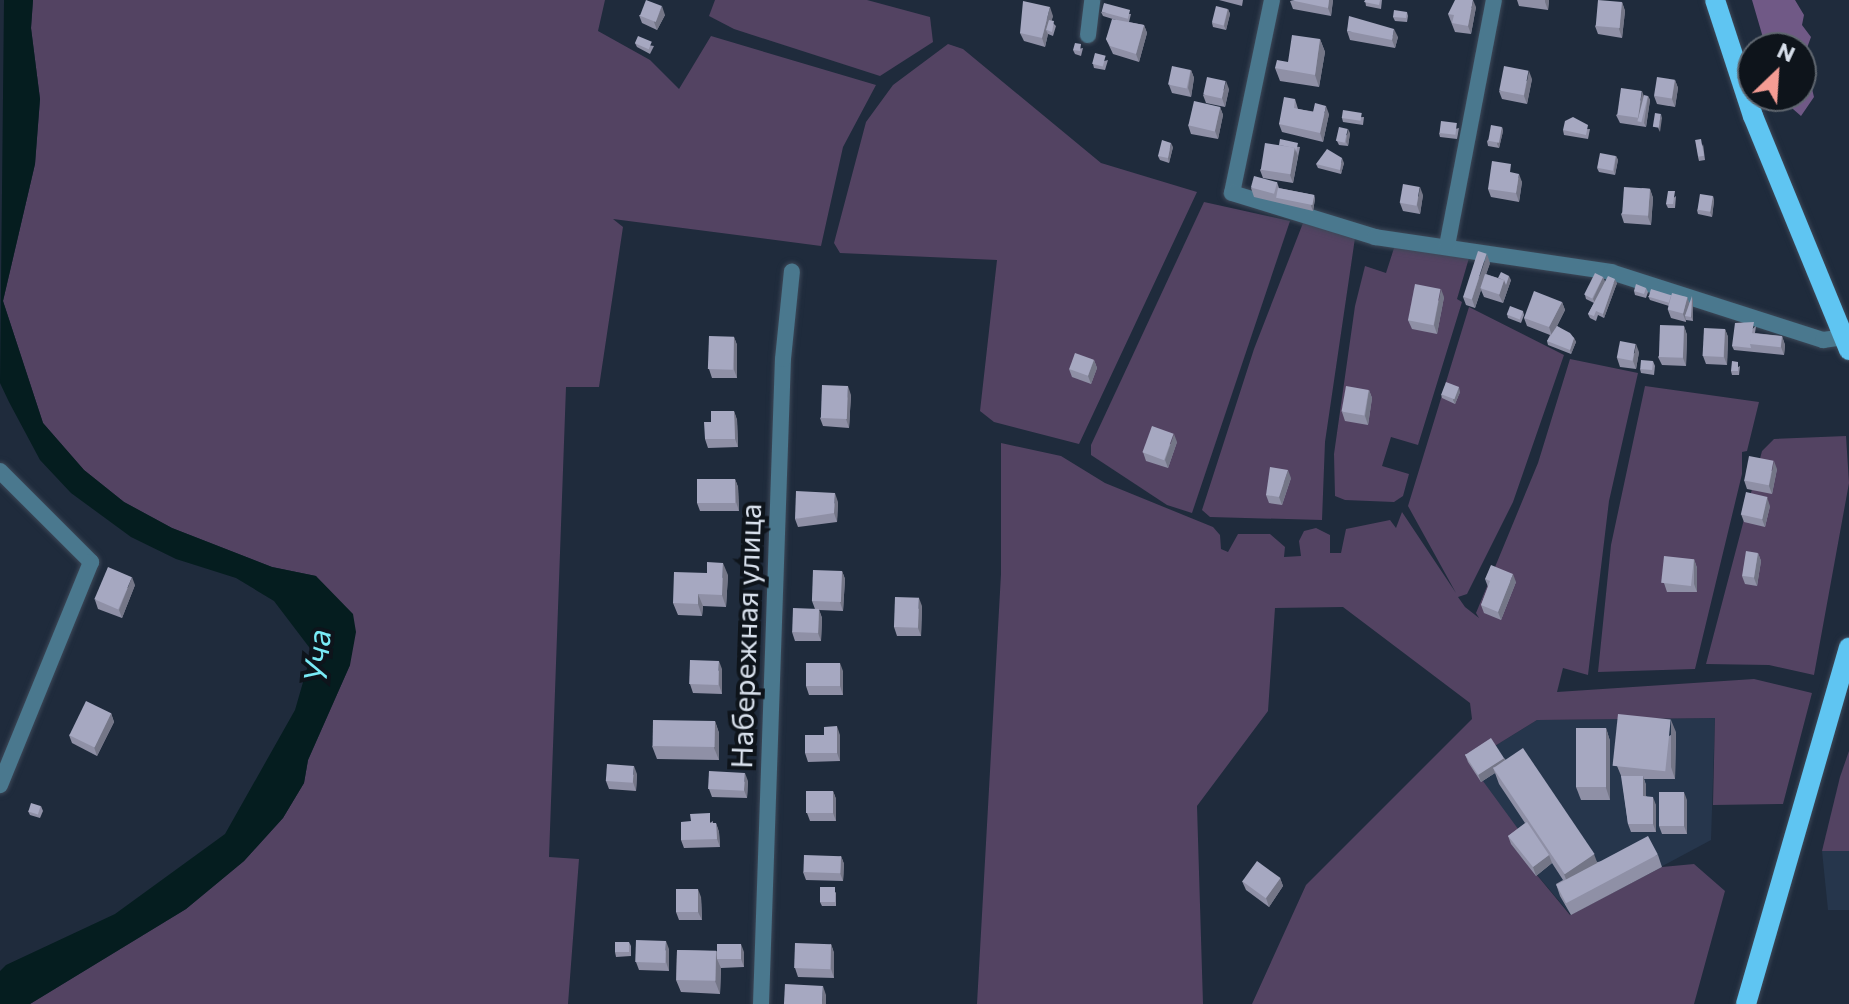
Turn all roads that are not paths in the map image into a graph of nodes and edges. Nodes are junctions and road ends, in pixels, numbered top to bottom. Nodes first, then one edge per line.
1 (1092, 0) edge
2 (1272, 0) edge
3 (1494, 0) edge
4 (1715, 0) edge
5 (1088, 35) dead end
6 (1447, 246) junction
7 (792, 271) dead end
8 (1847, 344) edge
9 (0, 471) edge
10 (1849, 648) edge
11 (0, 785) edge
12 (761, 1004) edge
13 (1746, 1004) edge

1 - 5 street
2 - 6 street
3 - 6 street
4 - 8 main road
6 - 8 street
7 - 12 street, Набережная улица
9 - 11 street
10 - 13 main road

